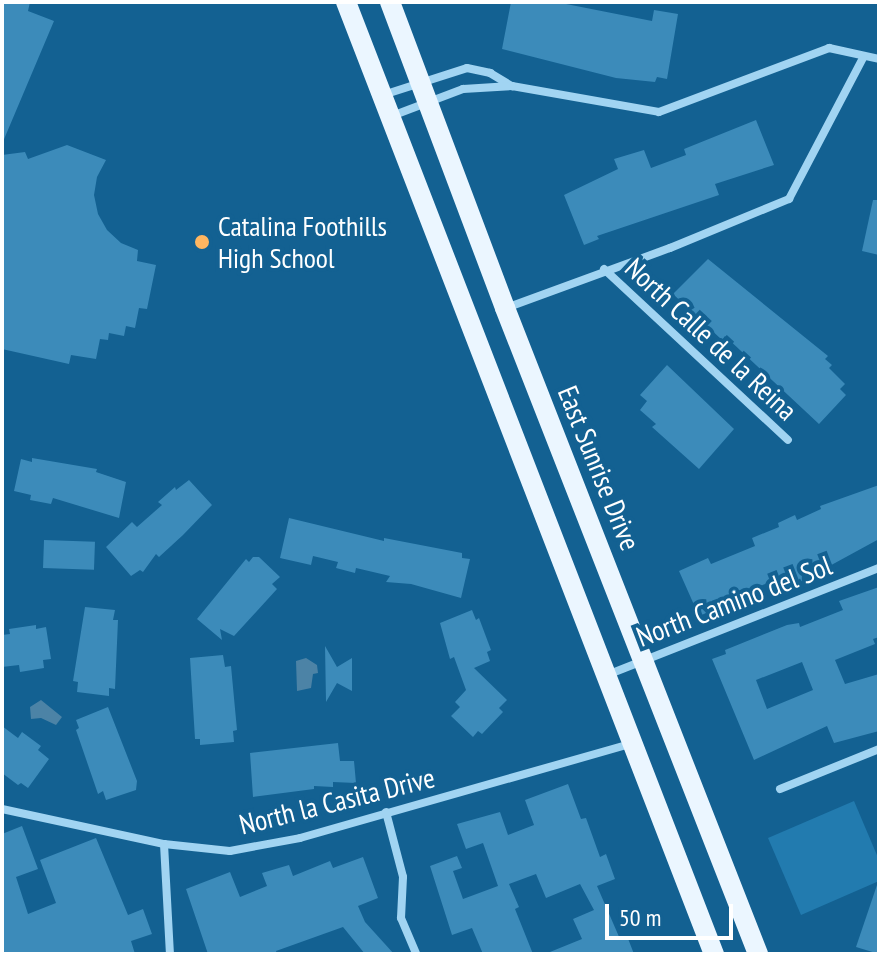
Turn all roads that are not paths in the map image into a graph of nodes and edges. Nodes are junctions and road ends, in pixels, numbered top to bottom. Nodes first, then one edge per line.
1 (346, 2) edge
2 (390, 2) edge
3 (863, 58) junction
4 (879, 59) edge
5 (420, 82) junction
6 (512, 86) junction
7 (381, 96) junction
8 (428, 104) junction
9 (389, 118) junction
10 (604, 269) junction
11 (505, 308) junction
12 (788, 440) dead end
13 (879, 568) edge
14 (645, 660) junction
15 (606, 675) junction
16 (633, 744) junction
17 (879, 749) edge
18 (780, 789) dead end
19 (2, 809) edge
20 (386, 812) junction
21 (164, 844) junction
22 (170, 954) edge
23 (416, 954) edge
24 (714, 954) edge
25 (758, 954) edge

1 - 7 main road
2 - 5 main road, East Sunrise Drive
3 - 4 street
3 - 6 street
3 - 10 street, North Calle de la Reina
5 - 6 street
5 - 7 street
5 - 8 main road, East Sunrise Drive
6 - 8 street
7 - 9 main road
8 - 9 street
8 - 11 main road, East Sunrise Drive
9 - 15 main road
10 - 11 street, North Calle de la Reina
10 - 12 street, North Calle de la Reina
11 - 14 main road, East Sunrise Drive
13 - 14 street, North Camino del Sol
14 - 15 street, North Camino del Sol
14 - 25 main road, East Sunrise Drive
15 - 16 main road
16 - 20 street, North la Casita Drive
16 - 24 main road
17 - 18 street
19 - 21 street, North la Casita Drive
20 - 21 street, North la Casita Drive
20 - 23 street
21 - 22 street

